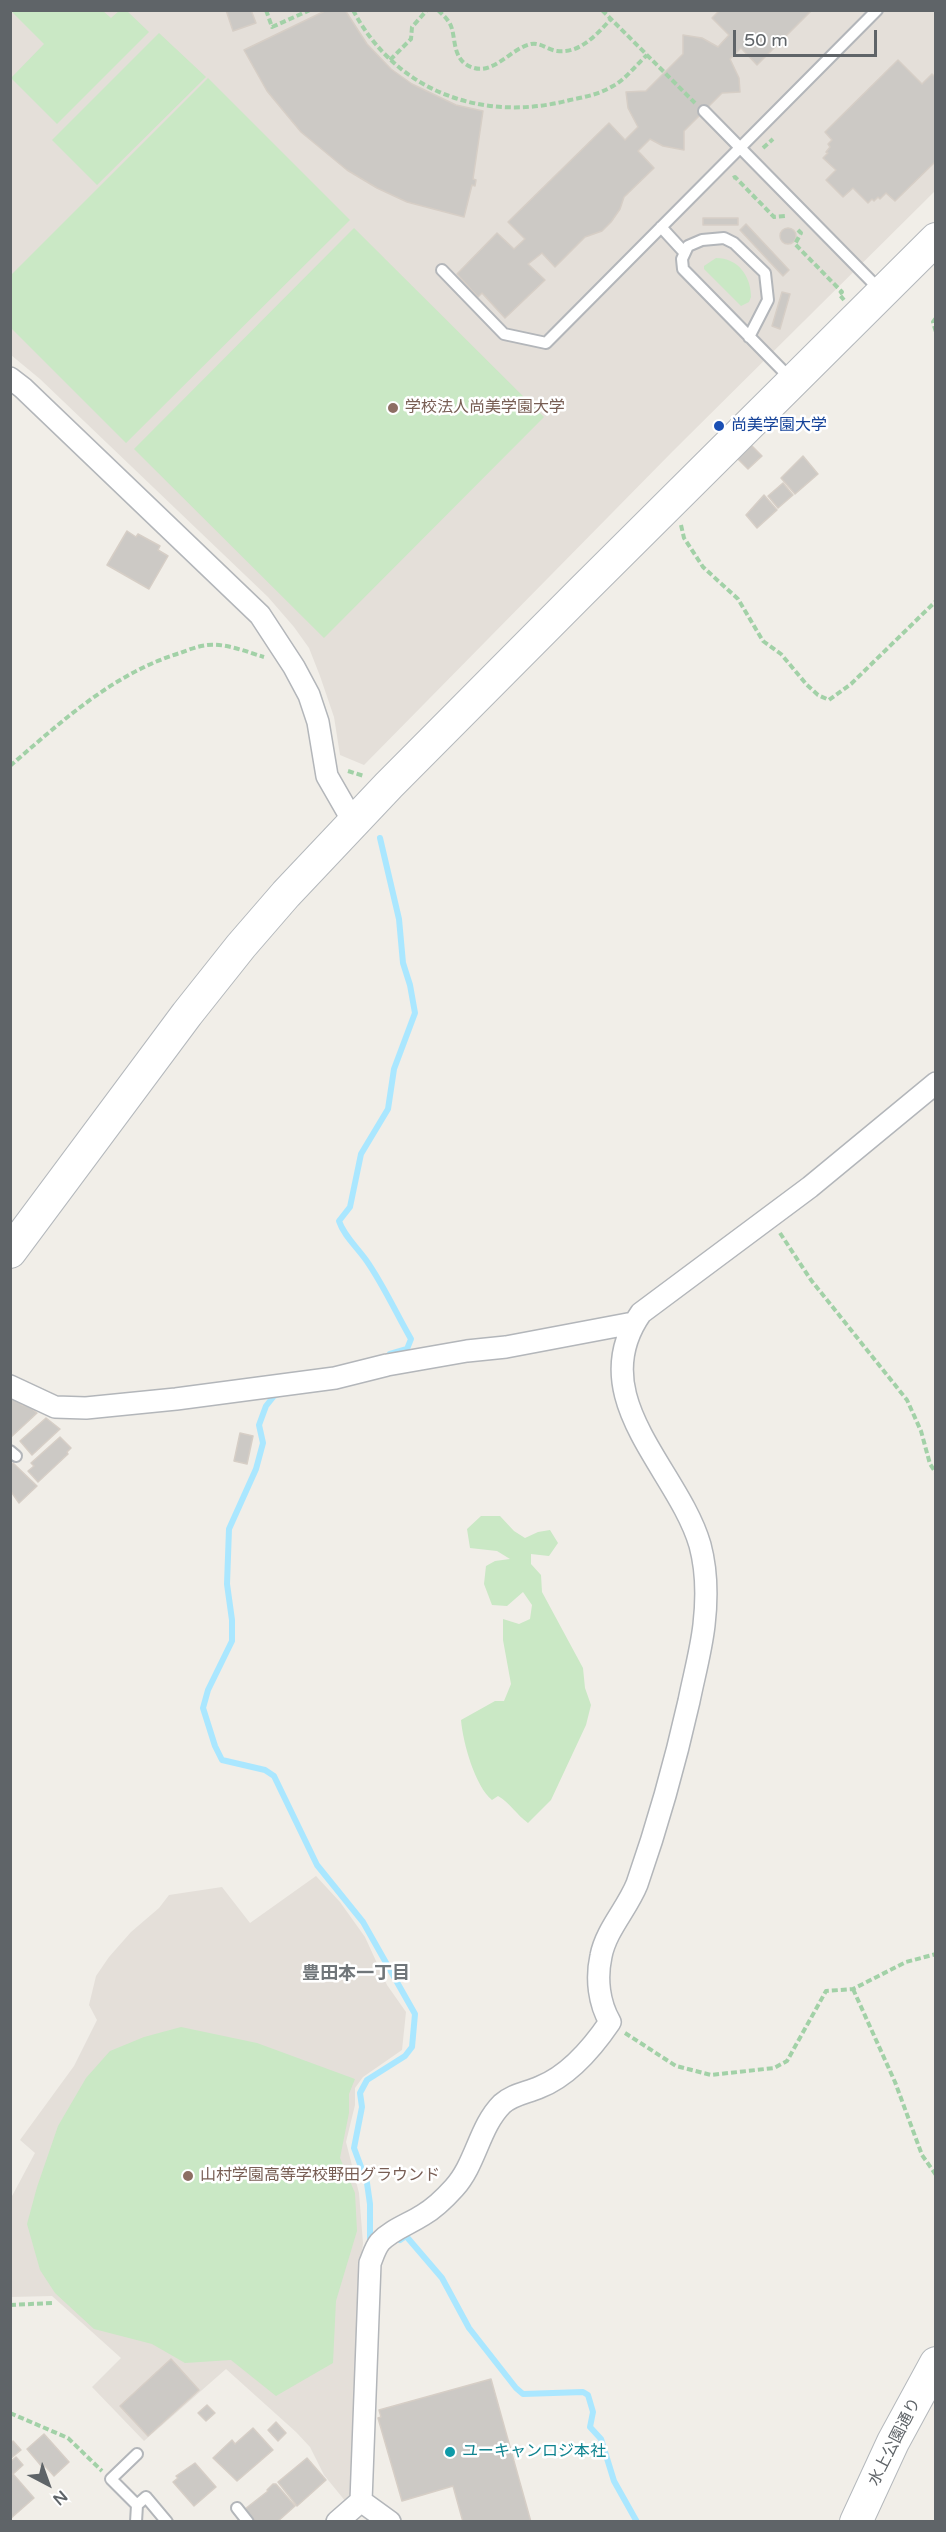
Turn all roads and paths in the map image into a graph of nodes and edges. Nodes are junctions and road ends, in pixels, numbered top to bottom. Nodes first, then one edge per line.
1 (266, 10) edge
2 (310, 10) edge
3 (353, 10) edge
4 (426, 10) edge
5 (438, 10) edge
6 (602, 10) edge
7 (877, 10) edge
8 (611, 20) junction
9 (647, 55) junction
10 (390, 60) junction
11 (704, 111) joint
12 (773, 139) dead end
13 (763, 148) dead end
14 (741, 150) junction
15 (729, 182) dead end
16 (789, 221) dead end
17 (661, 227) junction
18 (795, 227) dead end
19 (936, 239) edge
20 (684, 252) junction
21 (442, 270) dead end
22 (882, 292) junction
23 (844, 300) dead end
24 (936, 318) edge
25 (936, 332) edge
26 (749, 337) junction
27 (10, 378) edge
28 (793, 381) junction
29 (668, 506) junction
30 (936, 601) edge
31 (294, 667) junction
32 (10, 766) edge
33 (345, 770) dead end
34 (365, 776) dead end
35 (354, 823) junction
36 (936, 1083) edge
37 (770, 1218) junction
38 (10, 1252) edge
39 (633, 1323) junction
40 (10, 1386) edge
41 (936, 1473) edge
42 (936, 1954) edge
43 (853, 1989) junction
44 (610, 2022) junction
45 (936, 2175) edge
46 (52, 2303) dead end
47 (10, 2305) edge
48 (936, 2363) edge
49 (10, 2413) edge
50 (137, 2454) dead end
51 (111, 2479) junction
52 (361, 2500) junction
53 (137, 2505) junction
54 (237, 2508) dead end
55 (136, 2522) edge
56 (167, 2522) edge
57 (248, 2522) edge
58 (338, 2522) edge
59 (390, 2522) edge
60 (856, 2522) edge

1 - 2 path
3 - 10 path
4 - 10 path
5 - 8 path
6 - 8 path
7 - 14 lane
8 - 9 path
9 - 10 path
9 - 11 path
11 - 14 lane
12 - 13 path
14 - 17 lane
14 - 22 lane
15 - 16 path
17 - 20 lane
17 - 21 lane
18 - 23 path
19 - 22 street
20 - 26 lane
20 - 26 lane
22 - 28 street
24 - 25 path
26 - 28 lane
27 - 31 street
28 - 29 street
29 - 30 path
29 - 35 street
31 - 32 path
31 - 35 street
33 - 34 path
35 - 38 street
36 - 37 street
37 - 39 street
37 - 41 path
39 - 40 street
39 - 44 street
42 - 43 path
43 - 44 path
43 - 45 path
44 - 52 street
46 - 47 path
48 - 60 street, 水上公園通り
49 - 51 path
50 - 51 lane
51 - 53 lane
52 - 58 street
52 - 59 street
53 - 55 lane
53 - 56 lane
54 - 57 lane

